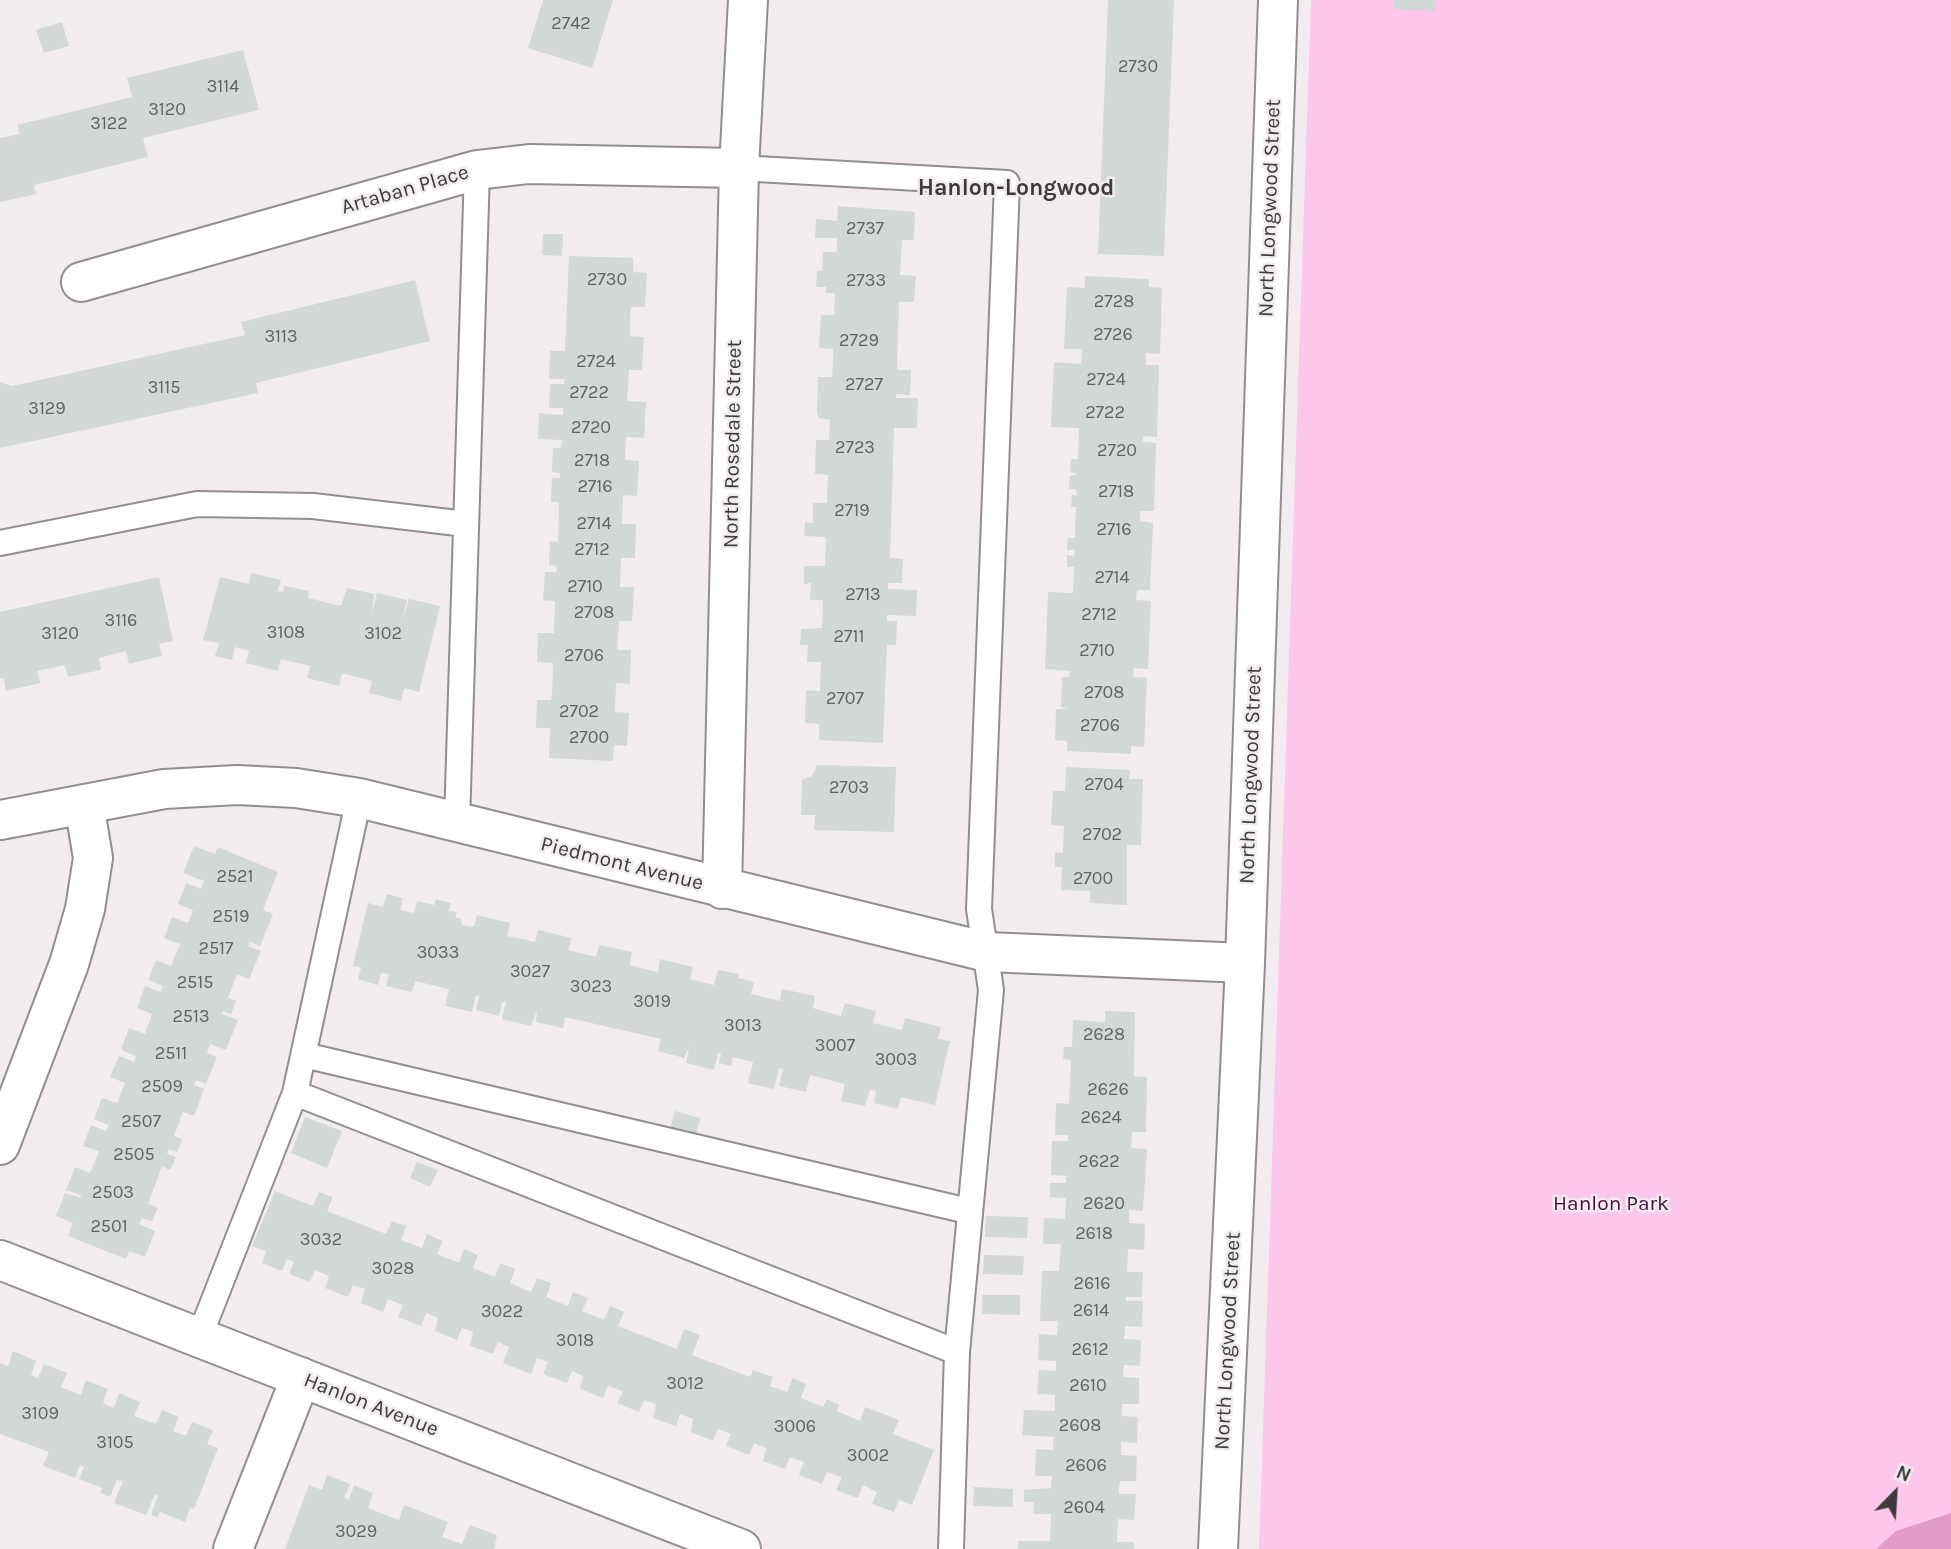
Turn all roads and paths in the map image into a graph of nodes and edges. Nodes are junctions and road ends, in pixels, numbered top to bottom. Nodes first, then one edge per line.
1 (748, 0) edge
2 (1278, 0) edge
3 (739, 168) junction
4 (477, 170) junction
5 (81, 282) dead end
6 (466, 524) junction
7 (0, 543) edge
8 (359, 798) junction
9 (84, 804) junction
10 (0, 820) edge
11 (457, 823) junction
12 (722, 889) junction
13 (987, 952) junction
14 (1244, 963) junction
15 (304, 1055) junction
16 (295, 1093) junction
17 (0, 1144) edge
18 (968, 1211) junction
19 (0, 1260) edge
20 (199, 1338) junction
21 (957, 1352) junction
22 (301, 1377) junction
23 (233, 1549) edge
24 (741, 1549) edge
25 (951, 1549) edge
26 (1218, 1549) edge

1 - 3 street, North Rosedale Street
2 - 14 street, North Longwood Street
3 - 4 street, Artaban Place
3 - 12 street, North Rosedale Street
3 - 13 lane
4 - 5 street, Artaban Place
4 - 6 lane
6 - 7 lane
6 - 11 lane
8 - 9 street, Piedmont Avenue
8 - 11 street, Piedmont Avenue
8 - 15 lane
9 - 10 street, Piedmont Avenue
9 - 17 street
11 - 12 street, Piedmont Avenue
12 - 13 street, Piedmont Avenue
13 - 14 street, Piedmont Avenue
13 - 18 lane
14 - 26 street, North Longwood Street
15 - 16 lane
15 - 18 lane
16 - 20 lane
16 - 21 lane
18 - 21 lane
19 - 20 street, Hanlon Avenue
20 - 22 street, Hanlon Avenue
21 - 25 lane
22 - 23 street
22 - 24 street, Hanlon Avenue

